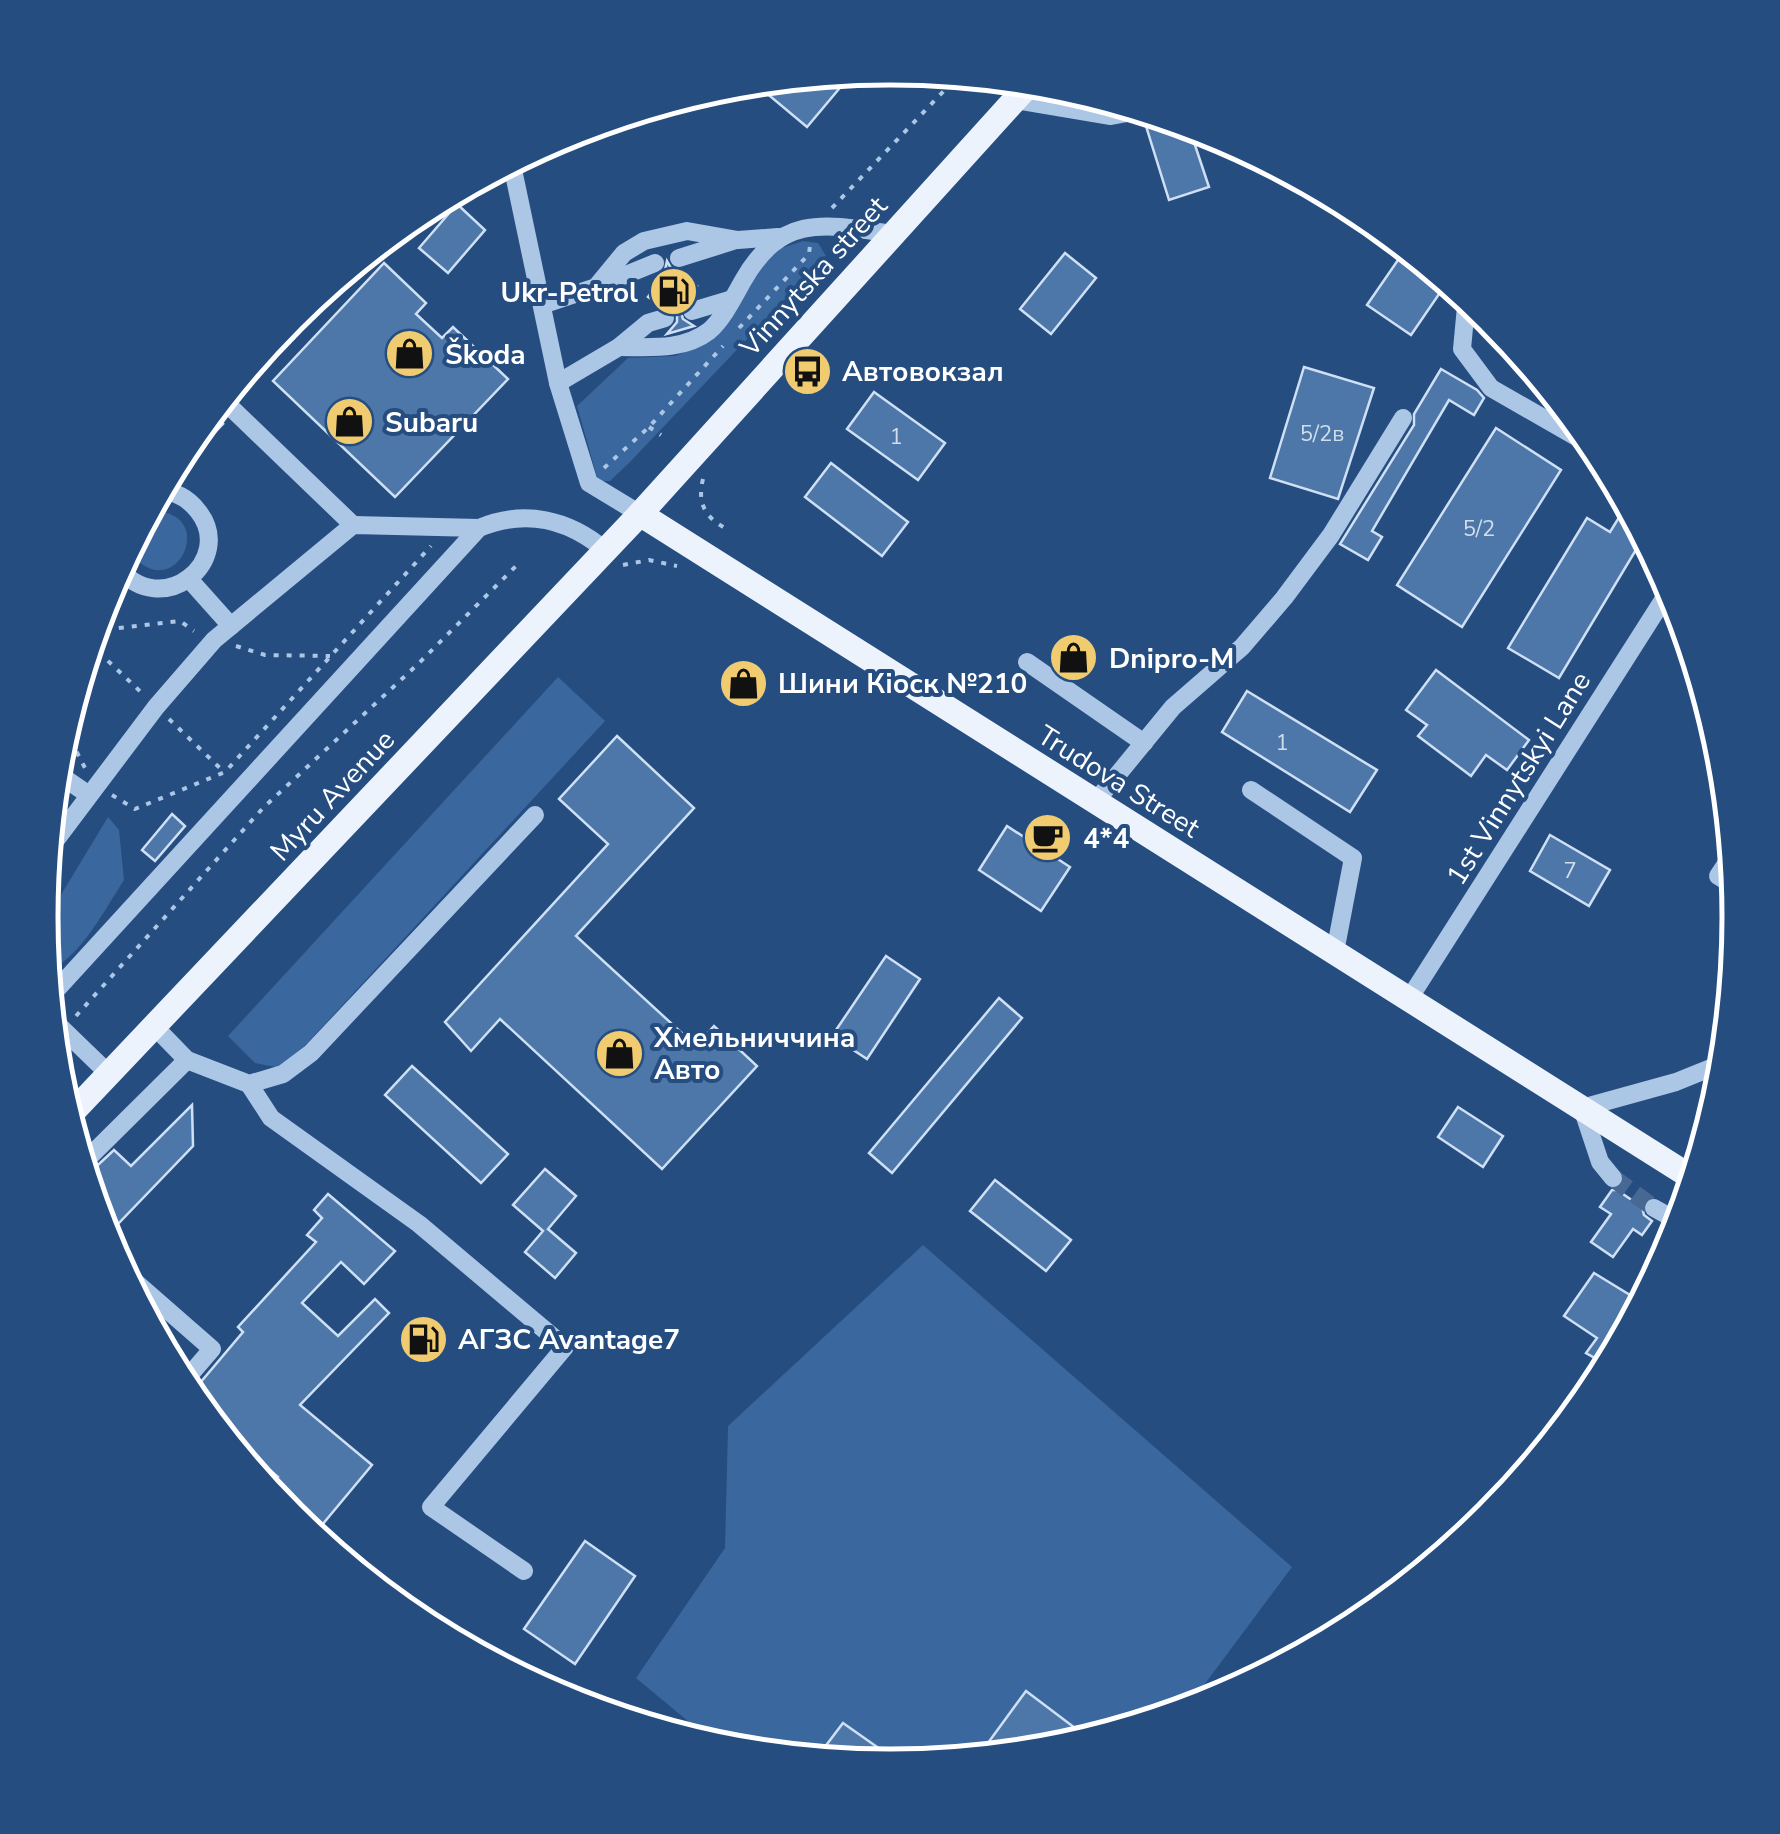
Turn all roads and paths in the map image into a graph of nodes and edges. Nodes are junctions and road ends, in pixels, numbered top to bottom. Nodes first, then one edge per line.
1 (948, 86) edge
2 (1019, 95) edge
3 (1079, 107) edge
4 (1113, 115) edge
5 (514, 174) edge
6 (814, 226) junction
7 (893, 234) junction
8 (778, 237) junction
9 (738, 240) junction
10 (680, 258) dead end
11 (655, 263) dead end
12 (596, 288) junction
13 (732, 299) junction
14 (542, 306) junction
15 (692, 311) dead end
16 (1465, 315) edge
17 (665, 318) dead end
18 (734, 333) dead end
19 (722, 346) dead end
20 (618, 347) junction
21 (558, 383) junction
22 (232, 408) edge
23 (1403, 418) dead end
24 (649, 427) junction
25 (1564, 429) edge
26 (661, 435) dead end
27 (706, 470) dead end
28 (596, 474) dead end
29 (174, 493) edge
30 (640, 514) junction
31 (353, 524) junction
32 (488, 525) junction
33 (448, 527) junction
34 (725, 528) dead end
35 (609, 562) junction
36 (516, 566) dead end
37 (686, 568) dead end
38 (189, 579) junction
39 (129, 580) edge
40 (1661, 603) edge
41 (231, 626) junction
42 (100, 654) edge
43 (1027, 662) dead end
44 (156, 707) junction
45 (1144, 743) junction
46 (74, 750) edge
47 (225, 772) junction
48 (69, 779) edge
49 (242, 788) junction
50 (92, 790) junction
51 (1251, 790) dead end
52 (1096, 802) junction
53 (263, 808) junction
54 (536, 814) dead end
55 (62, 831) edge
56 (1335, 952) junction
57 (61, 986) edge
58 (1409, 999) junction
59 (154, 1026) junction
60 (66, 1032) joint
61 (187, 1060) junction
62 (1708, 1070) edge
63 (109, 1074) junction
64 (249, 1084) junction
65 (79, 1105) edge
66 (1582, 1108) junction
67 (93, 1154) edge
68 (1682, 1171) edge
69 (1613, 1178) tunnel mouth
70 (1654, 1208) tunnel mouth
71 (1667, 1215) edge
72 (154, 1305) edge
73 (193, 1371) edge
74 (524, 1570) dead end

1 - 6 path
2 - 7 main road, Vinnytska street
3 - 4 street
5 - 14 street, Trudova Street
6 - 7 street
6 - 8 street
6 - 18 path
7 - 30 main road, Vinnytska street
8 - 9 street
8 - 13 street
9 - 10 street
9 - 12 street
11 - 12 street
12 - 14 street
13 - 15 street
13 - 20 street
14 - 21 street, Trudova Street
16 - 25 street
17 - 20 street
19 - 24 path
20 - 21 street
21 - 30 street, Trudova Street
22 - 31 street
23 - 45 street
24 - 26 path
24 - 28 path
27 - 34 path
29 - 38 street
30 - 35 main road, Myru Avenue
30 - 52 main road, Trudova Street
31 - 33 street
31 - 41 street
32 - 33 street
32 - 35 street
32 - 49 street
33 - 47 path
35 - 37 path
35 - 59 main road, Myru Avenue
36 - 53 path
38 - 39 street
38 - 41 street
40 - 58 street, 1st Vinnytskyi Lane
41 - 44 street
42 - 44 path
43 - 45 street
44 - 47 path
44 - 50 street
45 - 52 street
46 - 50 path
47 - 49 path
47 - 50 path
48 - 50 street
49 - 53 path
49 - 57 street
50 - 55 street
51 - 56 street
52 - 56 main road, Trudova Street
53 - 60 path
54 - 64 street
56 - 58 main road, Trudova Street
58 - 66 main road, Trudova Street
59 - 61 street
59 - 63 main road, Myru Avenue
60 - 63 street
61 - 64 street
61 - 67 street
62 - 66 street
63 - 65 main road, Myru Avenue
64 - 74 street
66 - 68 main road, Trudova Street
66 - 69 street
70 - 71 street
72 - 73 street

